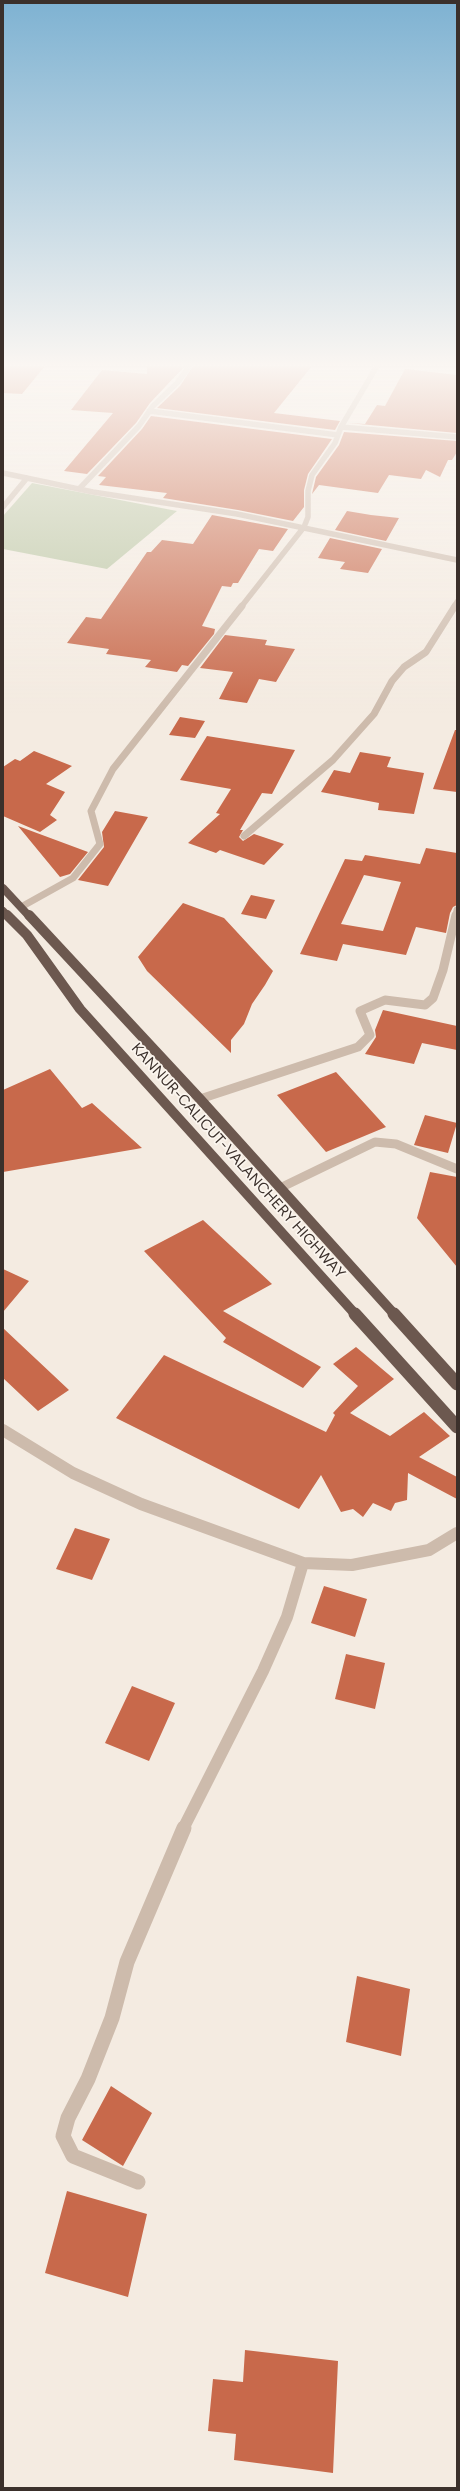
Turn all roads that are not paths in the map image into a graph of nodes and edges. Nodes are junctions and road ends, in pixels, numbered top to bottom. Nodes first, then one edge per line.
1 (23, 482) edge
2 (45, 482) edge
3 (86, 482) edge
4 (310, 482) edge
5 (79, 490) junction
6 (3, 507) edge
7 (304, 528) junction
8 (457, 560) edge
9 (457, 602) edge
10 (244, 836) dead end
11 (3, 888) edge
12 (21, 907) junction
13 (457, 910) edge
14 (3, 911) edge
15 (200, 1099) junction
16 (457, 1168) edge
17 (280, 1188) junction
18 (457, 1384) edge
19 (457, 1426) edge
20 (3, 1430) edge
21 (457, 1533) edge
22 (303, 1563) junction
23 (138, 2182) dead end

1 - 6 street
2 - 5 street
3 - 5 street
4 - 7 street
5 - 7 street
7 - 8 street
7 - 12 street
9 - 10 street
11 - 12 highway, KANNUR-CALICUT-VALANCHERY HIGHWAY
12 - 15 highway, KANNUR-CALICUT-VALANCHERY HIGHWAY
13 - 15 street
14 - 19 highway, KANNUR-CALICUT-VALANCHERY HIGHWAY
15 - 17 highway, KANNUR-CALICUT-VALANCHERY HIGHWAY
16 - 17 street
17 - 18 highway, KANNUR-CALICUT-VALANCHERY HIGHWAY
20 - 22 street
21 - 22 street
22 - 23 street

